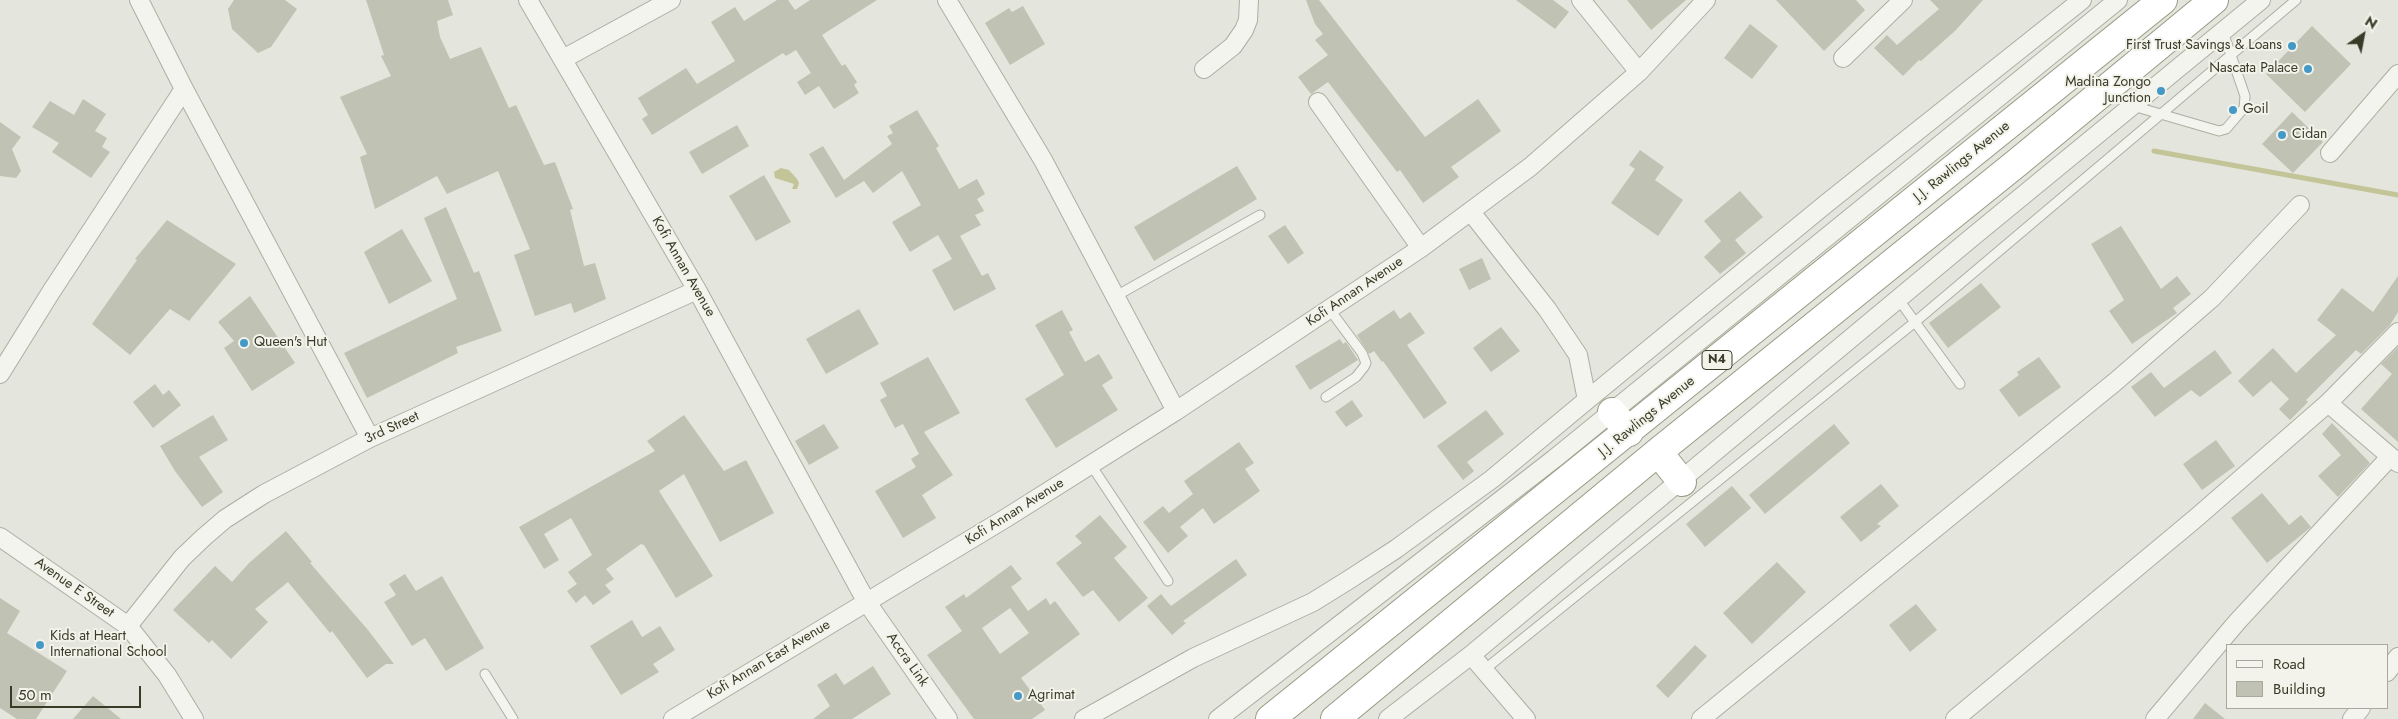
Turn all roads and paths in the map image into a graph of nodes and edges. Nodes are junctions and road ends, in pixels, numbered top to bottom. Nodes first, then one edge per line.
1 (139, 0) edge
2 (528, 0) edge
3 (671, 0) edge
4 (947, 0) edge
5 (1249, 0) edge
6 (1581, 0) edge
7 (1706, 0) edge
8 (1902, 0) edge
9 (2082, 0) edge
10 (2118, 0) edge
11 (2163, 0) edge
12 (2214, 0) edge
13 (2261, 0) edge
14 (2296, 0) edge
15 (2224, 32) junction
16 (2231, 55) junction
17 (1843, 58) dead end
18 (563, 59) junction
19 (1204, 69) dead end
20 (1639, 72) junction
21 (2398, 74) edge
22 (184, 89) junction
23 (1318, 102) dead end
24 (2133, 106) junction
25 (2161, 114) junction
26 (2330, 153) dead end
27 (2300, 205) dead end
28 (1471, 212) junction
29 (1260, 215) dead end
30 (1421, 248) junction
31 (698, 290) junction
32 (1116, 296) junction
33 (1899, 300) junction
34 (1330, 310) junction
35 (1915, 322) junction
36 (2398, 332) edge
37 (0, 374) edge
38 (1960, 384) dead end
39 (1326, 397) dead end
40 (1587, 400) junction
41 (2328, 403) junction
42 (1176, 411) junction
43 (1621, 422) junction
44 (370, 438) junction
45 (1658, 452) junction
46 (2394, 460) edge
47 (1091, 465) junction
48 (1682, 482) junction
49 (0, 537) edge
50 (1168, 581) dead end
51 (866, 601) junction
52 (128, 626) junction
53 (1472, 655) junction
54 (2398, 657) edge
55 (1484, 670) junction
56 (2388, 671) edge
57 (484, 674) dead end
58 (2360, 709) edge
59 (194, 719) edge
60 (513, 719) edge
61 (673, 719) edge
62 (948, 719) edge
63 (1084, 719) edge
64 (1218, 719) edge
65 (1270, 719) edge
66 (1335, 719) edge
67 (1388, 719) edge
68 (1526, 719) edge
69 (1701, 719) edge
70 (1955, 719) edge
71 (2155, 719) edge
72 (2352, 719) edge

1 - 22 street
2 - 18 street, Kofi Annan Avenue
3 - 18 street
4 - 32 street
5 - 19 street
6 - 20 street
7 - 20 street, Kofi Annan Avenue
8 - 17 street
9 - 40 street
10 - 43 street
11 - 43 highway, J.J. Rawlings Avenue / N4
12 - 45 highway, N4
13 - 15 street
14 - 16 lane
15 - 16 lane
15 - 24 street
16 - 25 lane
16 - 25 lane
18 - 31 street, Kofi Annan Avenue
20 - 28 street, Kofi Annan Avenue
21 - 26 street
22 - 37 street
22 - 44 street
23 - 30 street
24 - 25 lane
24 - 33 street
25 - 35 lane
27 - 69 street
28 - 30 street, Kofi Annan Avenue
28 - 40 street
29 - 32 lane
30 - 34 street, Kofi Annan Avenue
31 - 44 street, 3rd Street
31 - 51 street, Kofi Annan Avenue
32 - 42 street
33 - 35 lane
33 - 48 street
34 - 39 lane
34 - 42 street, Kofi Annan Avenue
35 - 38 lane
35 - 55 lane
36 - 41 street
40 - 63 street
41 - 46 street
41 - 70 street
42 - 47 street, Kofi Annan Avenue
43 - 64 street
43 - 65 highway, J.J. Rawlings Avenue / N4
44 - 52 street, 3rd Street
45 - 48 highway
45 - 66 highway, N4
46 - 71 street
47 - 50 lane
47 - 51 street, Kofi Annan Avenue
48 - 53 street
49 - 52 street, Avenue E Street
51 - 61 street, Kofi Annan East Avenue
51 - 62 street, Accra Link
52 - 59 street, Avenue E Street
53 - 55 street
53 - 67 street
54 - 56 street
55 - 68 street
57 - 60 lane
58 - 72 street

